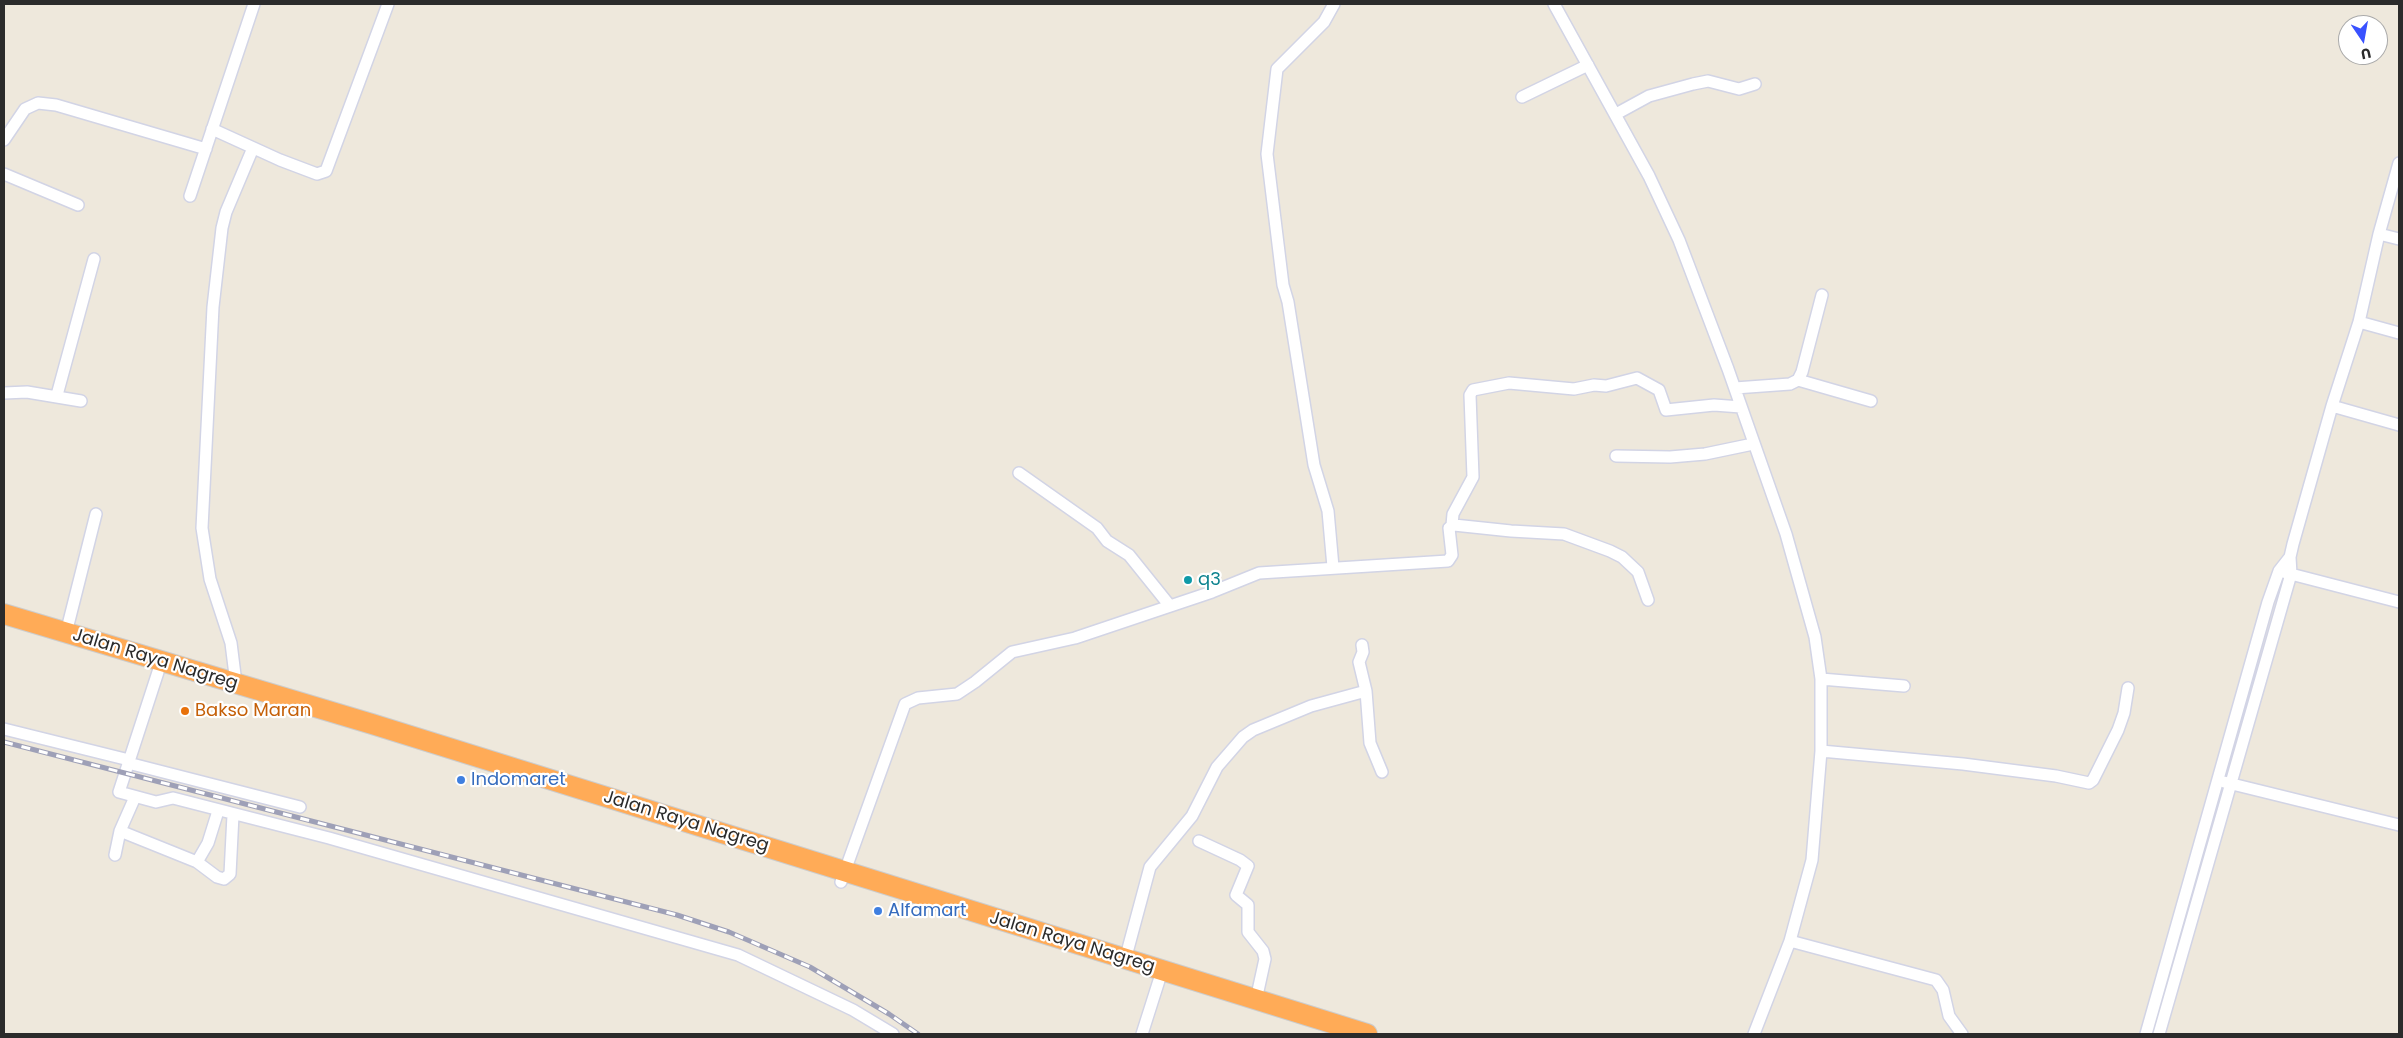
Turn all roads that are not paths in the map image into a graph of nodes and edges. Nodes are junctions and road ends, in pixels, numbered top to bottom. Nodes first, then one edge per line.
1 (254, 4) edge
2 (388, 4) edge
3 (1334, 4) edge
4 (1554, 4) edge
5 (1588, 65) junction
6 (1756, 84) dead end
7 (1522, 97) dead end
8 (1616, 114) junction
9 (212, 129) junction
10 (4, 140) edge
11 (253, 148) junction
12 (206, 149) junction
13 (2399, 162) edge
14 (4, 174) edge
15 (190, 196) dead end
16 (78, 205) dead end
17 (2379, 234) junction
18 (2399, 239) edge
19 (94, 259) dead end
20 (1822, 295) dead end
21 (2359, 322) junction
22 (2399, 333) edge
23 (1798, 380) junction
24 (1735, 388) junction
25 (4, 394) edge
26 (57, 396) junction
27 (81, 401) dead end
28 (1871, 401) dead end
29 (2332, 406) junction
30 (1741, 407) junction
31 (2399, 425) edge
32 (1753, 444) junction
33 (1616, 456) dead end
34 (1019, 473) dead end
35 (96, 514) dead end
36 (1452, 525) junction
37 (2290, 557) junction
38 (1333, 567) junction
39 (2279, 571) junction
40 (2291, 574) junction
41 (1648, 600) dead end
42 (2399, 602) edge
43 (1170, 606) junction
44 (4, 614) edge
45 (4, 625) edge
46 (66, 633) junction
47 (1362, 645) dead end
48 (158, 672) junction
49 (1821, 679) junction
50 (236, 683) junction
51 (1904, 686) dead end
52 (2128, 688) dead end
53 (1366, 691) junction
54 (4, 729) edge
55 (1821, 751) junction
56 (129, 762) junction
57 (1382, 772) dead end
58 (2218, 781) junction
59 (2230, 784) junction
60 (135, 797) junction
61 (300, 807) dead end
62 (218, 811) junction
63 (233, 815) junction
64 (2399, 825) edge
65 (120, 831) junction
66 (1199, 841) dead end
67 (115, 855) dead end
68 (196, 862) junction
69 (844, 876) junction
70 (1790, 941) junction
71 (1126, 960) junction
72 (1161, 976) junction
73 (1256, 1000) junction
74 (893, 1034) edge
75 (1142, 1034) edge
76 (1333, 1034) edge
77 (1367, 1034) edge
78 (1754, 1034) edge
79 (1962, 1034) edge
80 (2146, 1034) edge
81 (2159, 1034) edge

1 - 9 street
2 - 11 street
3 - 38 street
4 - 5 street
5 - 7 street
5 - 8 street
6 - 8 street
8 - 24 street
9 - 11 street
9 - 12 street
10 - 12 street
11 - 50 street
12 - 15 street
13 - 17 street
14 - 16 street
17 - 18 street
17 - 21 street
19 - 26 street
20 - 23 street
21 - 22 street
21 - 29 street
23 - 24 street
23 - 28 street
24 - 30 street
25 - 26 street
26 - 27 street
29 - 31 street
29 - 37 street
30 - 32 street
30 - 36 street
32 - 33 street
32 - 49 street
34 - 43 street
35 - 46 street
36 - 38 street
36 - 41 street
37 - 39 street
37 - 40 street
38 - 43 street
39 - 40 street
39 - 58 street
40 - 42 street
40 - 59 street
43 - 69 street
44 - 46 highway, Jalan Raya Nagreg
45 - 48 highway, Jalan Raya Nagreg
46 - 50 highway, Jalan Raya Nagreg
47 - 53 street
48 - 56 street
48 - 69 highway, Jalan Raya Nagreg
49 - 51 street
49 - 55 street
50 - 69 highway, Jalan Raya Nagreg
52 - 55 street
53 - 57 street
53 - 71 street
54 - 56 street
55 - 70 street
56 - 60 street
56 - 61 street
58 - 59 street
58 - 80 street
59 - 64 street
59 - 81 street
60 - 62 street
60 - 65 street
62 - 63 street
62 - 68 street
63 - 68 street
63 - 74 street
65 - 67 street
65 - 68 street
66 - 73 street
69 - 71 highway, Jalan Raya Nagreg
69 - 72 highway, Jalan Raya Nagreg
70 - 78 street
70 - 79 street
71 - 72 highway, Jalan Raya Nagreg
72 - 73 highway, Jalan Raya Nagreg
72 - 75 street
72 - 76 highway, Jalan Raya Nagreg
73 - 77 highway, Jalan Raya Nagreg

